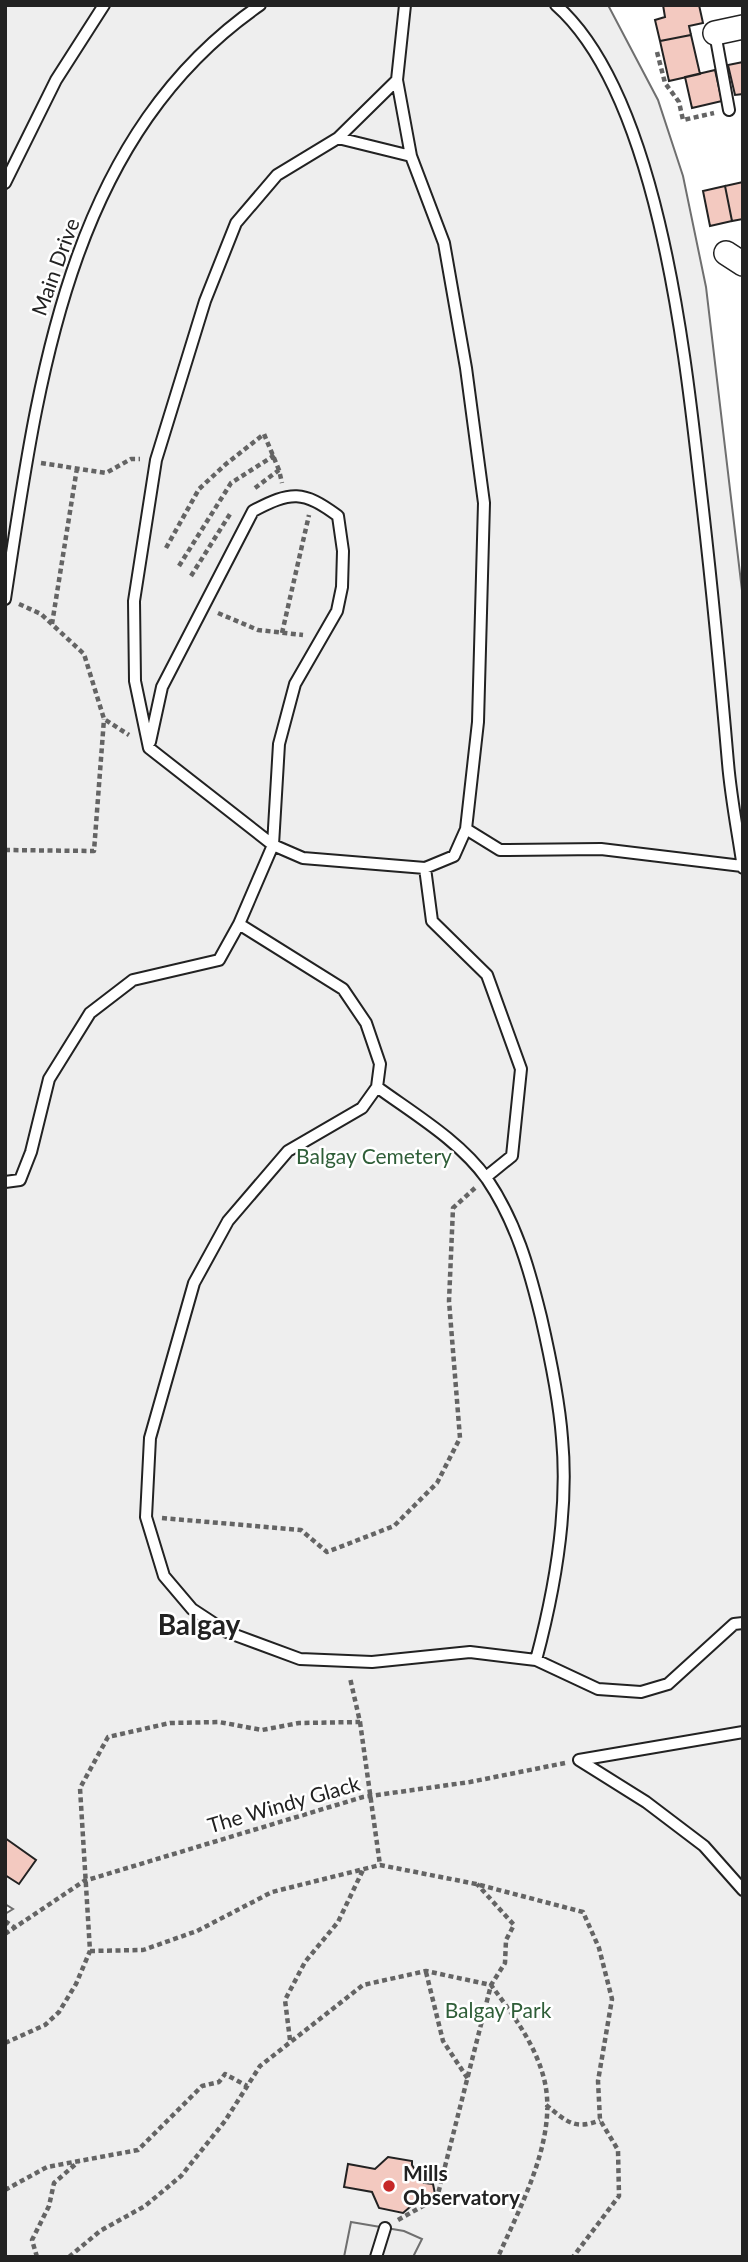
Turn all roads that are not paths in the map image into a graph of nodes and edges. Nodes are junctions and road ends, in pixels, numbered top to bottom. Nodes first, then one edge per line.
1 (104, 5) edge
2 (260, 5) edge
3 (405, 5) edge
4 (556, 5) edge
5 (743, 27) edge
6 (715, 33) joint
7 (397, 80) junction
8 (729, 110) road end
9 (338, 138) junction
10 (411, 156) junction
11 (6, 181) edge
12 (5, 598) edge
13 (149, 748) junction
14 (466, 829) junction
15 (273, 845) junction
16 (743, 867) edge
17 (425, 868) junction
18 (239, 924) junction
19 (377, 1087) junction
20 (486, 1177) junction
21 (5, 1182) edge
22 (743, 1623) edge
23 (536, 1660) junction
24 (743, 1732) edge
25 (743, 1890) edge
26 (385, 2228) road end
27 (376, 2257) edge

1 - 11 lane
2 - 12 lane, Main Drive
3 - 7 lane
4 - 16 lane
5 - 6 street
6 - 8 lane
7 - 9 lane
7 - 10 lane
9 - 10 lane
9 - 13 lane
10 - 14 lane
13 - 15 lane
13 - 15 lane
14 - 16 lane
14 - 17 lane
15 - 17 lane
15 - 18 lane
17 - 20 lane
18 - 19 lane
18 - 21 lane
19 - 20 lane
19 - 23 lane
20 - 23 lane
22 - 23 lane
24 - 25 lane
26 - 27 lane

